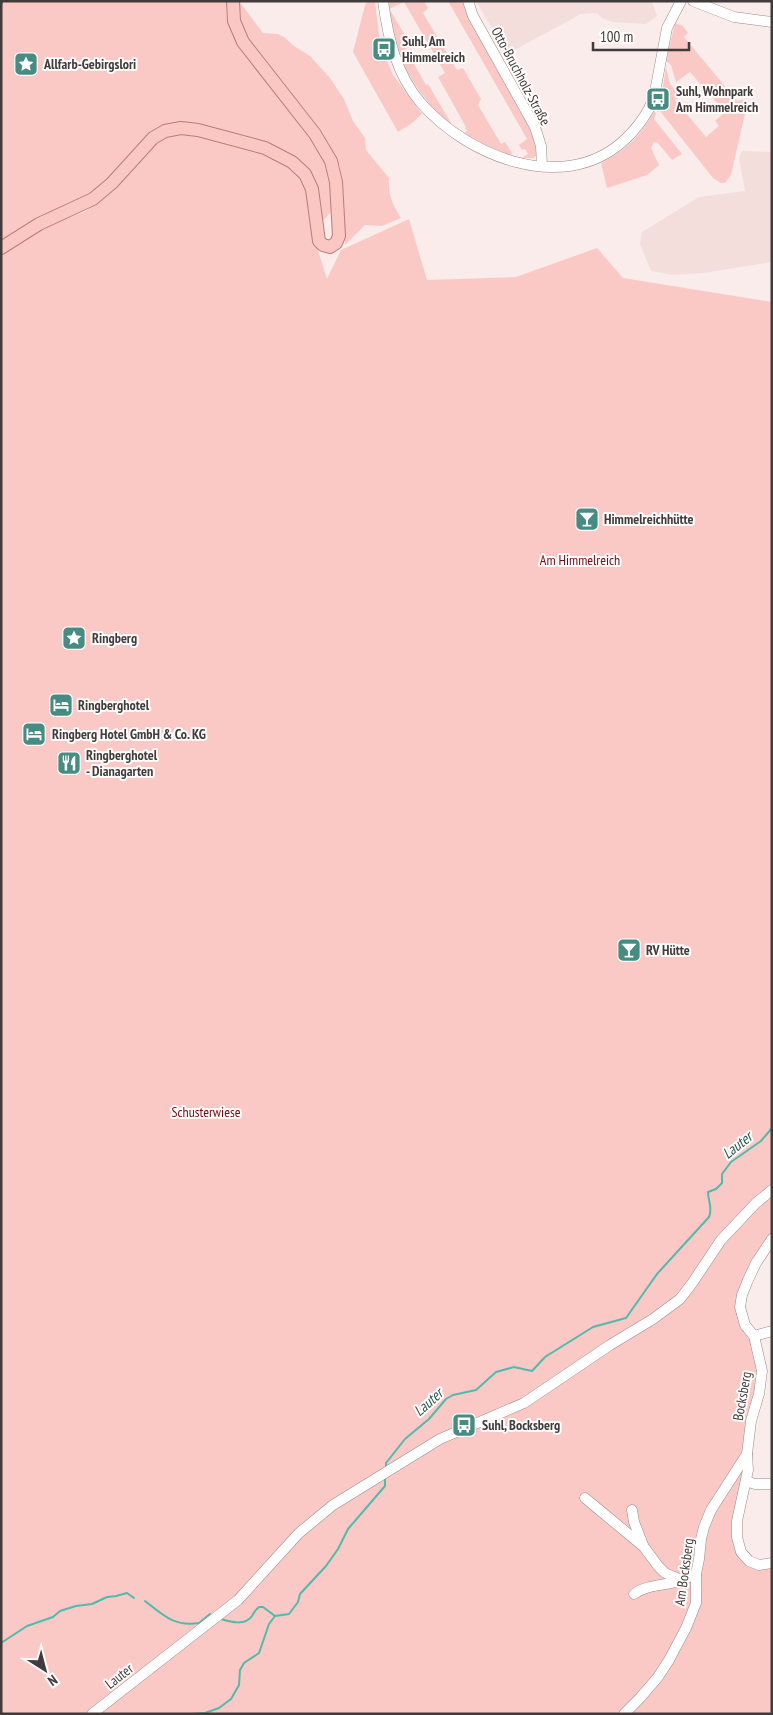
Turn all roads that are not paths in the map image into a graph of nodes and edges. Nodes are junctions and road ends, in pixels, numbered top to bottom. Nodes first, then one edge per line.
1 (233, 1) edge
2 (383, 1) edge
3 (468, 1) edge
4 (681, 1) edge
5 (693, 1) edge
6 (772, 22) edge
7 (542, 166) junction
8 (1, 248) edge
9 (772, 1190) edge
10 (772, 1239) edge
11 (772, 1331) edge
12 (754, 1336) junction
13 (747, 1454) junction
14 (746, 1481) junction
15 (772, 1484) edge
16 (585, 1498) dead end
17 (632, 1510) dead end
18 (644, 1547) junction
19 (772, 1563) edge
20 (696, 1574) junction
21 (682, 1580) junction
22 (634, 1594) dead end
23 (92, 1714) edge
24 (624, 1714) edge

1 - 8 main road
2 - 7 street
3 - 7 street, Otto-Bruchholz-Straße
4 - 7 street
5 - 6 street
9 - 23 street, Lauter
10 - 12 street, Bocksberg
11 - 12 street
12 - 13 street, Bocksberg
13 - 14 street, Bocksberg
13 - 20 street, Am Bocksberg
14 - 15 street
14 - 19 street, Bocksberg
16 - 18 street
17 - 18 street
18 - 21 street
20 - 21 street
20 - 24 street, Am Bocksberg
21 - 22 street

